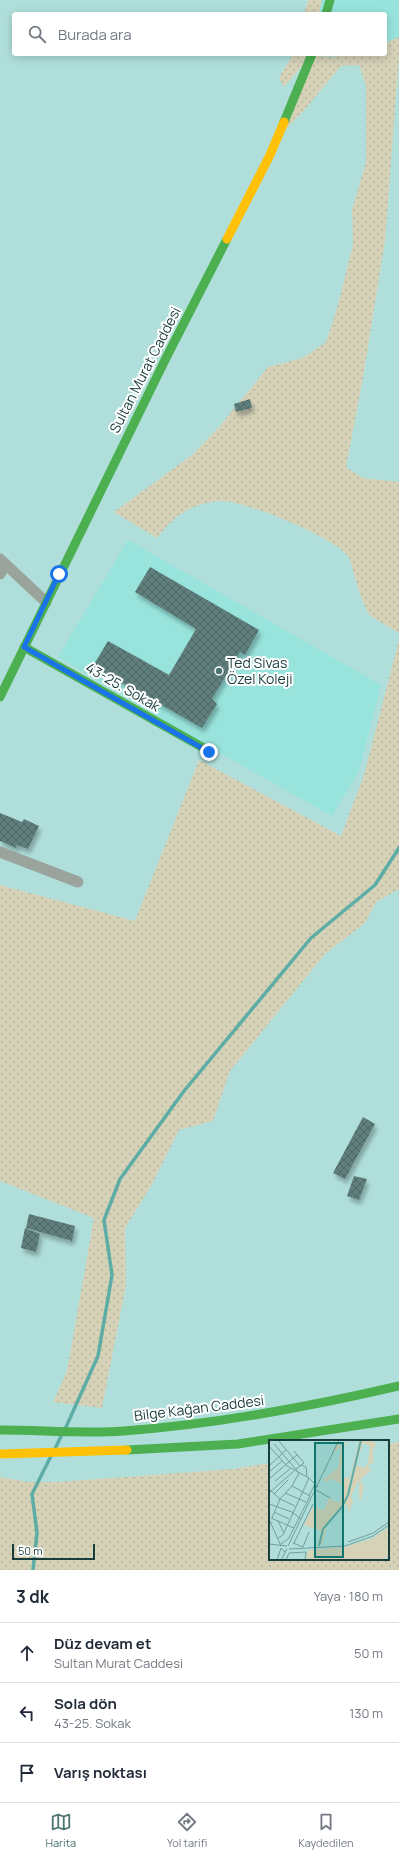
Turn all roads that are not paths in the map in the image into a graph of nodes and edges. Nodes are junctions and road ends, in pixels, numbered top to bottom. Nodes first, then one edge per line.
1 (330, 0) edge
2 (327, 12) edge
3 (311, 56) edge
4 (2, 566) edge
5 (46, 602) junction
6 (24, 647) junction
7 (0, 697) edge
8 (209, 752) dead end
9 (0, 852) edge
10 (78, 882) dead end
11 (399, 1386) edge
12 (399, 1419) edge
13 (5, 1430) edge
14 (0, 1454) edge

1 - 2 street
3 - 5 street, Sultan Murat Caddesi
4 - 5 street
5 - 6 street, Sultan Murat Caddesi
6 - 7 street, Sultan Murat Caddesi
6 - 8 street, 43-25. Sokak
9 - 10 street
11 - 13 street, Bilge Kağan Caddesi
12 - 14 street

